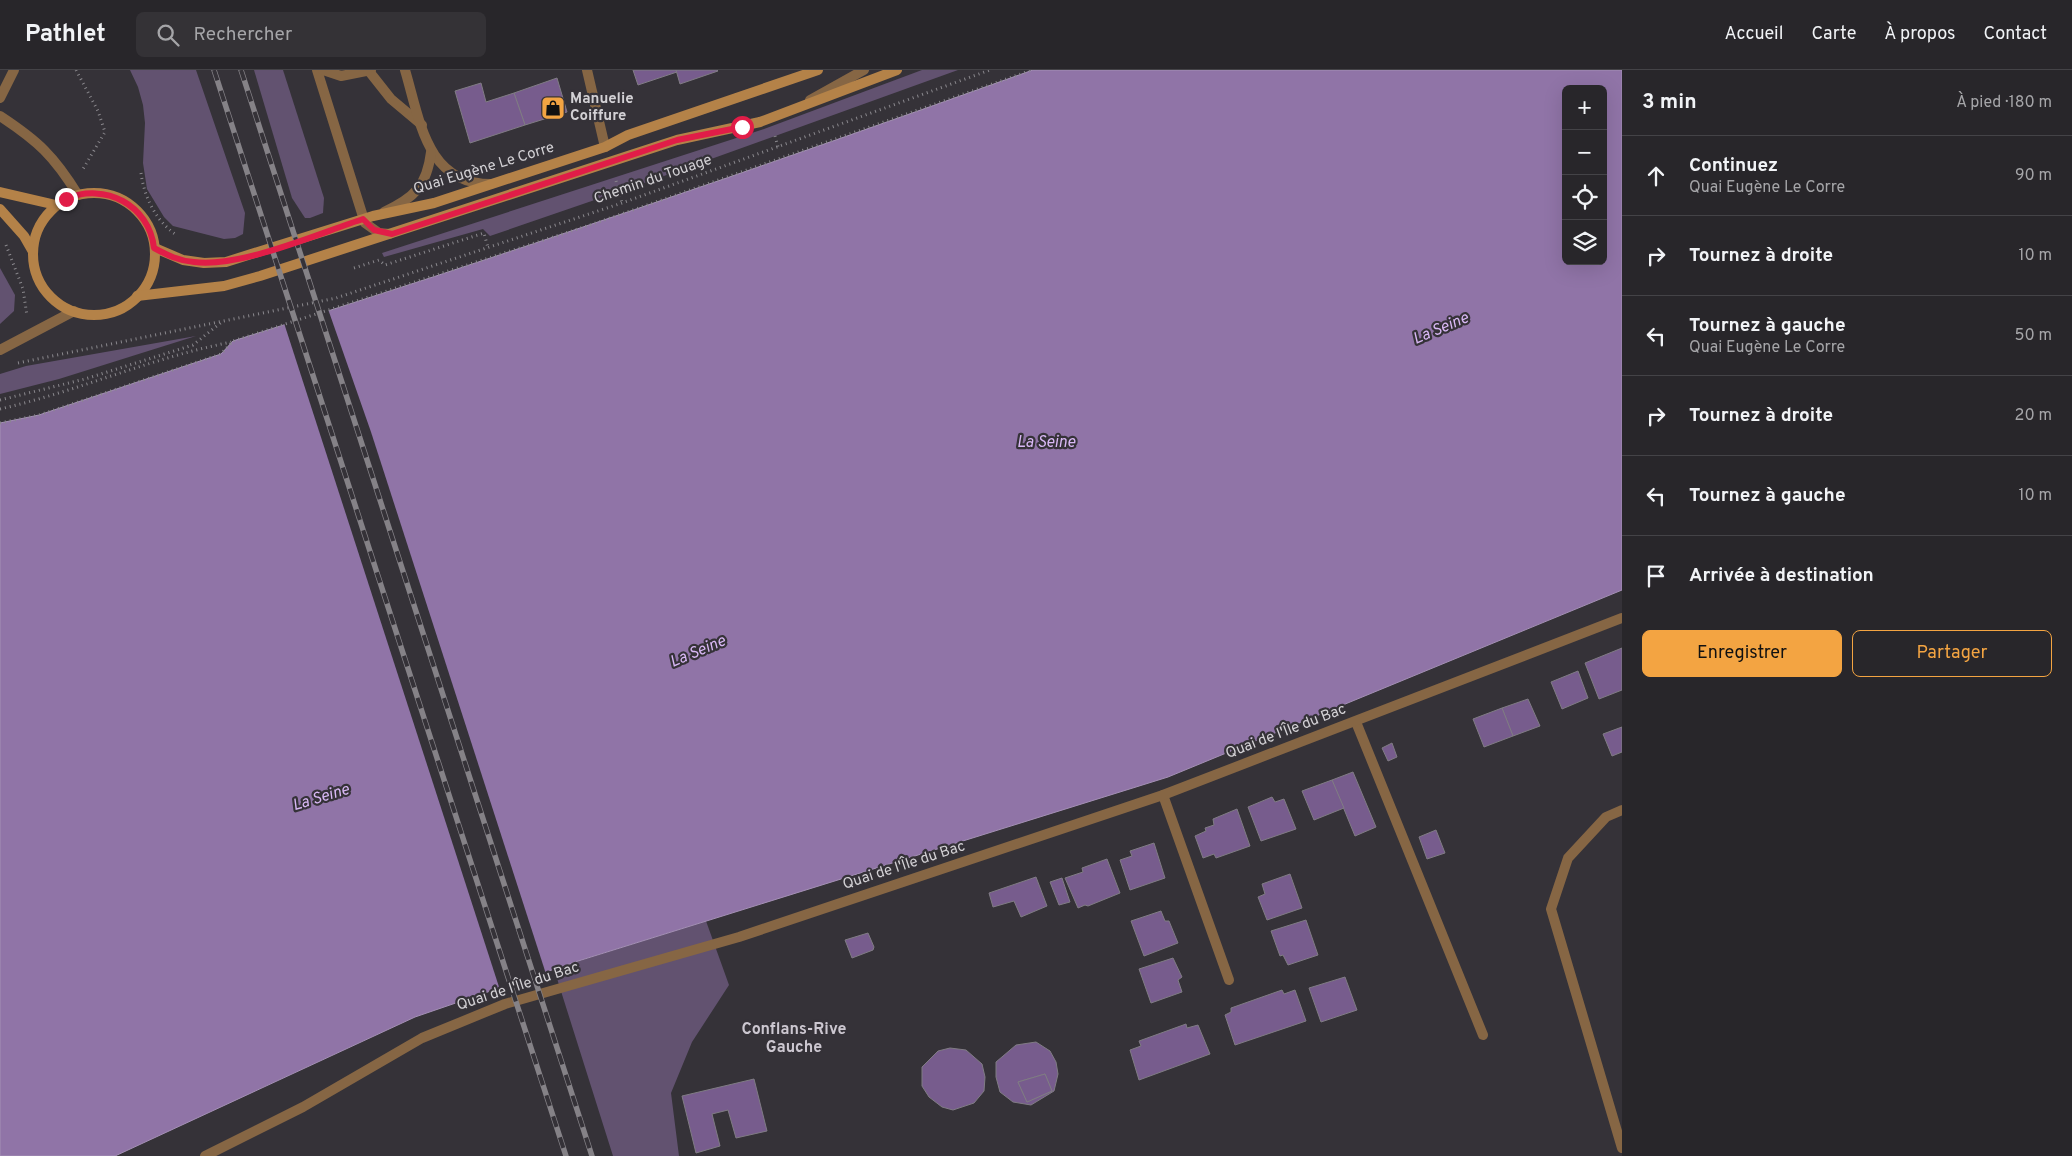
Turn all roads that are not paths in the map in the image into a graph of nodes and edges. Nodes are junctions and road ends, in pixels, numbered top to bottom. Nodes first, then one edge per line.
1 (14, 70) edge
2 (317, 70) edge
3 (322, 70) edge
4 (369, 70) edge
5 (405, 70) edge
6 (587, 70) edge
7 (818, 70) edge
8 (864, 70) edge
9 (896, 70) edge
10 (0, 98) edge
11 (796, 109) junction
12 (0, 116) edge
13 (422, 125) junction
14 (605, 147) junction
15 (431, 152) junction
16 (492, 184) junction
17 (0, 192) edge
18 (78, 195) junction
19 (56, 206) junction
20 (0, 209) edge
21 (374, 216) junction
22 (363, 219) junction
23 (392, 234) junction
24 (154, 248) junction
25 (32, 250) junction
26 (137, 296) junction
27 (74, 311) junction
28 (0, 350) edge
29 (1622, 618) edge
30 (1356, 722) junction
31 (1163, 795) junction
32 (1622, 810) edge
33 (1229, 980) dead end
34 (1483, 1035) dead end
35 (1622, 1148) edge
36 (205, 1156) edge

1 - 10 street
2 - 22 street
3 - 4 street
4 - 13 street
5 - 13 street
6 - 14 street
7 - 14 main road, Quai Eugène Le Corre
8 - 11 street
9 - 11 main road
11 - 23 main road
12 - 18 street
13 - 15 street
14 - 16 main road, Quai Eugène Le Corre
15 - 16 street
15 - 21 street
16 - 21 main road, Quai Eugène Le Corre
17 - 19 main road
18 - 19 main road
18 - 24 main road
19 - 25 main road
20 - 25 main road
21 - 22 main road, Quai Eugène Le Corre
22 - 23 street
22 - 24 main road, Quai Eugène Le Corre
23 - 26 main road
24 - 26 main road
25 - 27 main road
26 - 27 main road
27 - 28 street
29 - 30 street, Quai de l'Île du Bac
30 - 31 street, Quai de l'Île du Bac
30 - 34 street
31 - 33 street
31 - 36 street, Quai de l'Île du Bac
32 - 35 street

